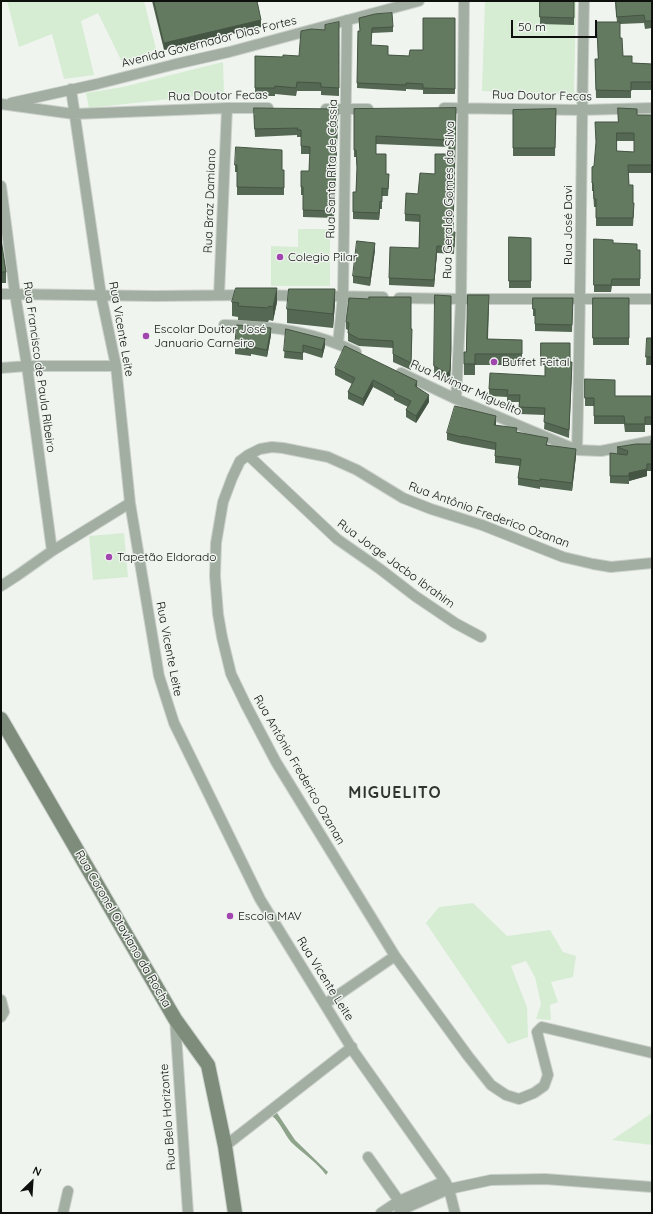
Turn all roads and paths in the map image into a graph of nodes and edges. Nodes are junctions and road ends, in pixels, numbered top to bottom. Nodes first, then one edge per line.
1 (419, 1) edge
2 (464, 1) edge
3 (584, 1) edge
4 (347, 20) junction
5 (72, 89) junction
6 (3, 104) edge
7 (227, 108) junction
8 (274, 108) edge
9 (431, 108) edge
10 (463, 108) junction
11 (652, 108) edge
12 (314, 109) edge
13 (377, 109) edge
14 (345, 110) junction
15 (582, 110) junction
16 (74, 114) junction
17 (1, 186) edge
18 (1, 294) edge
19 (15, 294) junction
20 (101, 295) junction
21 (219, 295) junction
22 (343, 296) junction
23 (461, 299) junction
24 (581, 299) junction
25 (652, 299) edge
26 (224, 325) dead end
27 (338, 343) junction
28 (367, 357) edge
29 (27, 366) junction
30 (116, 366) junction
31 (1, 368) edge
32 (394, 370) edge
33 (456, 399) junction
34 (652, 441) edge
35 (577, 450) junction
36 (248, 455) junction
37 (130, 503) junction
38 (52, 551) junction
39 (652, 563) edge
40 (1, 586) edge
41 (481, 637) dead end
42 (1, 719) edge
43 (395, 956) junction
44 (1, 1000) edge
45 (325, 1004) junction
46 (1, 1017) edge
47 (175, 1019) junction
48 (352, 1047) junction
49 (652, 1053) edge
50 (225, 1146) junction
51 (368, 1157) dead end
52 (447, 1185) junction
53 (652, 1187) edge
54 (68, 1190) dead end
55 (399, 1201) junction
56 (63, 1213) edge
57 (188, 1213) edge
58 (235, 1213) edge
59 (381, 1213) edge
60 (399, 1213) edge
61 (455, 1213) edge

1 - 4 street, Avenida Governador Dias Fortes
2 - 10 street, Rua Geraldo Gomes da Silva
3 - 15 street, Rua José Davi
4 - 5 street, Avenida Governador Dias Fortes
4 - 14 street, Rua Santa Rita de Cássia
5 - 6 street, Avenida Governador Dias Fortes
5 - 16 street, Rua Vicente Leite
6 - 16 street, Rua Doutor Fecas
7 - 8 street, Rua Doutor Fecas
7 - 16 street, Rua Doutor Fecas
7 - 21 street, Rua Braz Damiano
9 - 10 street, Rua Doutor Fecas
10 - 15 street, Rua Doutor Fecas
10 - 23 street, Rua Geraldo Gomes da Silva
11 - 15 street, Rua Doutor Fecas
12 - 14 street
13 - 14 street
14 - 22 street, Rua Santa Rita de Cássia
15 - 24 street, Rua José Davi
16 - 20 street, Rua Vicente Leite
17 - 19 street, Rua Francisco de Paula Ribeiro
18 - 19 street
19 - 20 street
19 - 29 street, Rua Francisco de Paula Ribeiro
20 - 21 street
20 - 30 street, Rua Vicente Leite
21 - 22 street
22 - 23 street
22 - 27 street, Rua Santa Rita de Cássia
23 - 24 street
23 - 33 street, Rua Geraldo Gomes da Silva
24 - 25 street
24 - 35 street, Rua José Davi
26 - 27 street
27 - 28 street
29 - 30 street
29 - 31 street
29 - 38 street, Rua Francisco de Paula Ribeiro
30 - 37 street, Rua Vicente Leite
32 - 33 street, Rua Alvimar Miguelito
33 - 35 street, Rua Alvimar Miguelito
34 - 35 street, Rua Alvimar Miguelito
36 - 39 street, Rua Antônio Frederico Ozanan
36 - 41 street, Rua Jorge Jacbo Ibrahim
36 - 43 street, Rua Antônio Frederico Ozanan
37 - 38 street
37 - 45 street, Rua Vicente Leite
38 - 40 street
42 - 47 street, Rua Coronel Otaviano da Rocha
43 - 45 street
43 - 49 street, Rua Antônio Frederico Ozanan
44 - 46 street
45 - 48 street, Rua Vicente Leite
47 - 50 street, Rua Coronel Otaviano da Rocha
47 - 57 street, Rua Belo Horizonte
48 - 50 street
48 - 52 street, Rua Vicente Leite
50 - 58 street, Rua Coronel Otaviano da Rocha
51 - 55 street
52 - 53 street
52 - 55 street
52 - 60 street
52 - 61 street, Rua Vicente Leite
54 - 56 street
55 - 59 street

